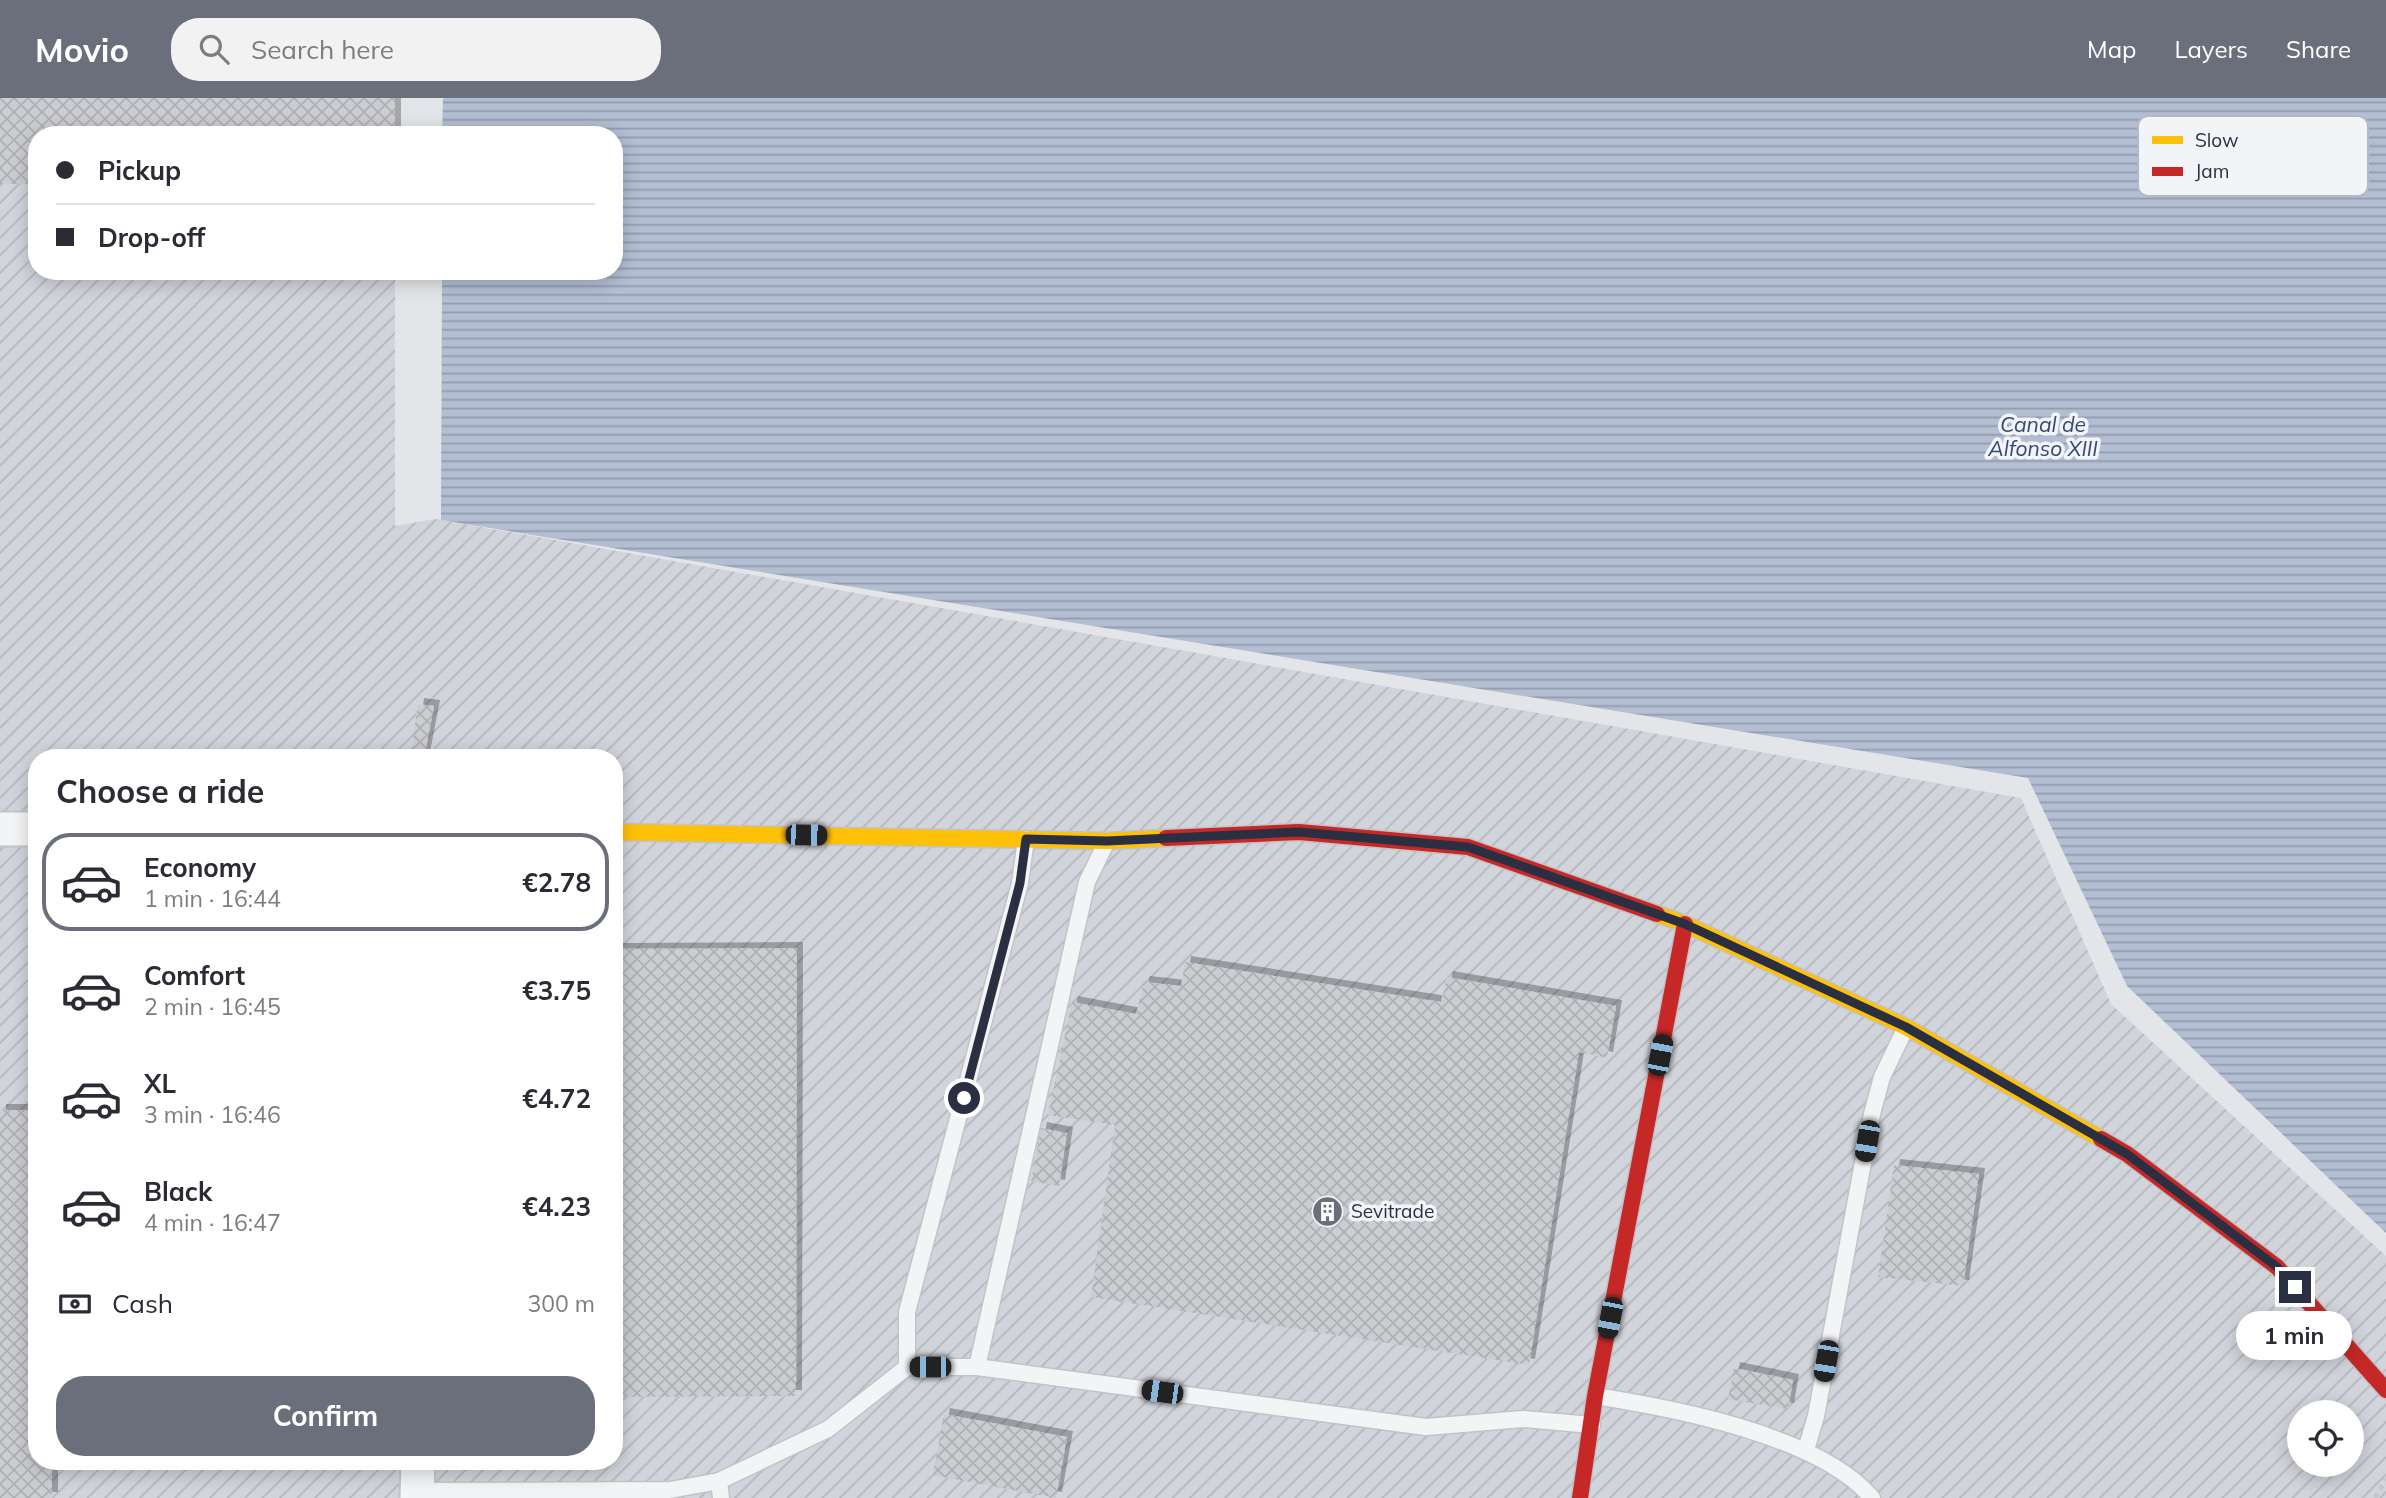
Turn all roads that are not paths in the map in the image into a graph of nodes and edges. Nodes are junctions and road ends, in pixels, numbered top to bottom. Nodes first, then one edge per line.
1 (0, 829) edge
2 (28, 829) edge
3 (623, 832) edge
4 (1026, 839) junction
5 (1107, 841) junction
6 (1685, 924) junction
7 (1906, 1027) junction
8 (907, 1367) junction
9 (977, 1367) junction
10 (2386, 1390) edge
11 (1595, 1396) junction
12 (1592, 1425) junction
13 (1806, 1450) junction
14 (719, 1481) junction
15 (418, 1483) edge
16 (721, 1498) edge
17 (1580, 1498) edge
18 (1872, 1498) edge

1 - 2 street
3 - 4 street
4 - 5 street
4 - 8 lane
5 - 6 street
5 - 9 lane
6 - 7 street
6 - 11 street
7 - 10 street
7 - 13 lane
8 - 9 lane
8 - 14 lane
9 - 12 lane
11 - 12 street
11 - 13 lane
12 - 17 street
13 - 18 lane
14 - 15 lane
14 - 16 lane

